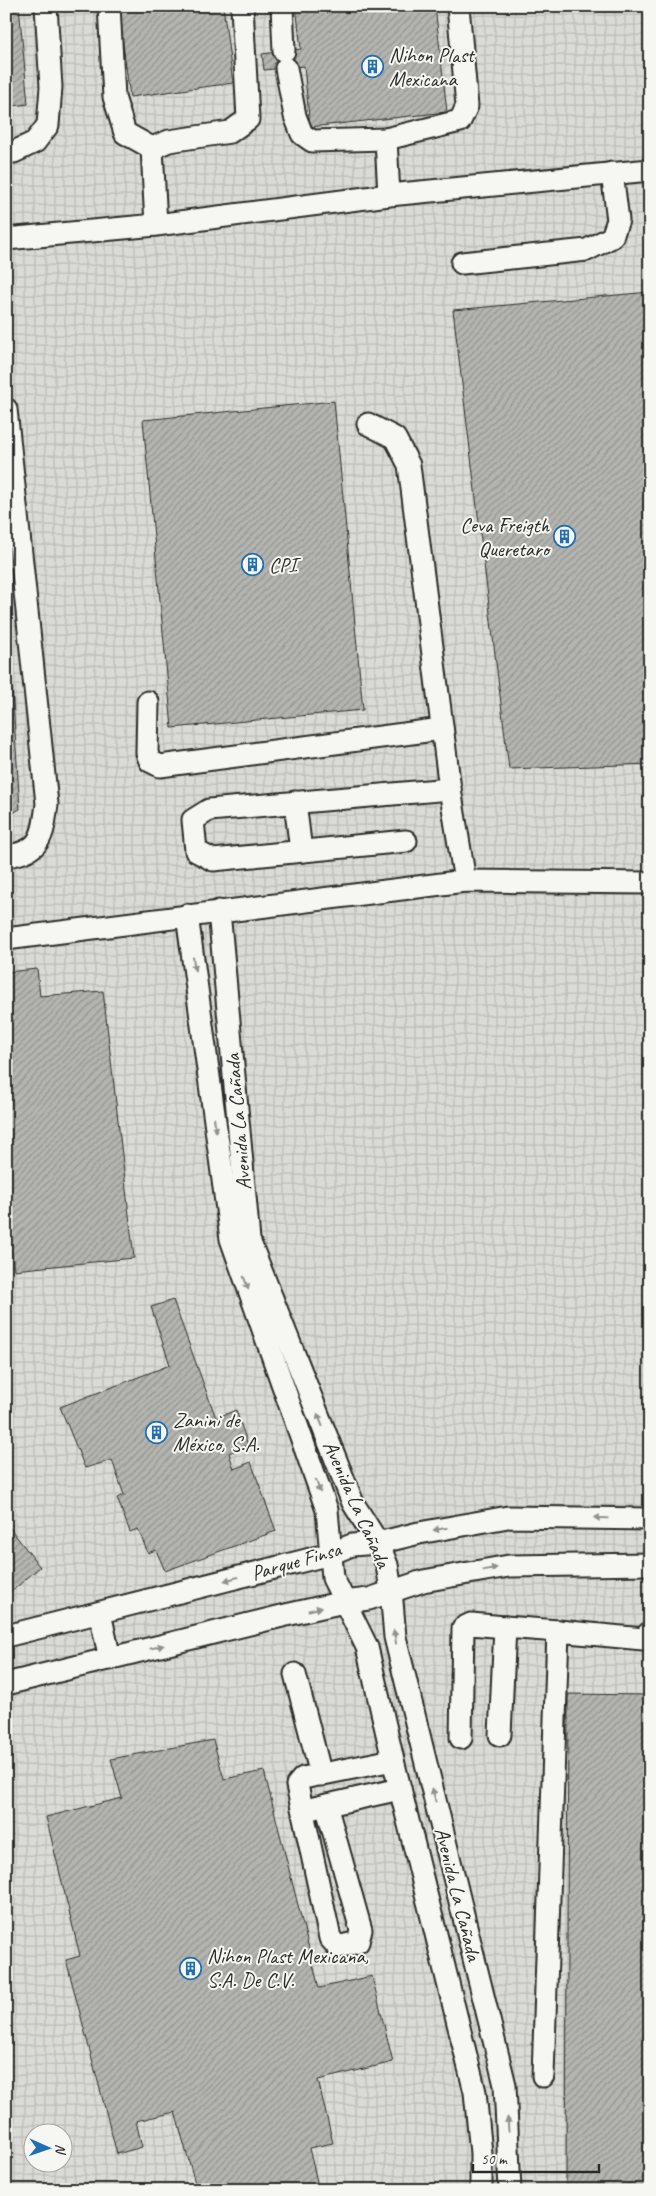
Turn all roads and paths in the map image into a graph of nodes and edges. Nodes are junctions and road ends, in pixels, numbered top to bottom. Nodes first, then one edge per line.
1 (46, 6) edge
2 (109, 6) edge
3 (242, 6) edge
4 (282, 6) edge
5 (458, 6) edge
6 (386, 139) junction
7 (152, 148) junction
8 (6, 152) edge
9 (650, 170) edge
10 (612, 173) junction
11 (389, 195) junction
12 (156, 225) junction
13 (6, 239) edge
14 (462, 263) dead end
15 (6, 409) edge
16 (368, 424) dead end
17 (148, 702) dead end
18 (442, 729) junction
19 (450, 789) junction
20 (295, 802) junction
21 (406, 841) dead end
22 (301, 851) junction
23 (6, 856) edge
24 (465, 880) junction
25 (650, 883) edge
26 (220, 911) junction
27 (187, 915) junction
28 (6, 939) edge
29 (650, 1519) edge
30 (378, 1543) junction
31 (330, 1554) junction
32 (650, 1564) edge
33 (392, 1590) junction
34 (344, 1602) junction
35 (100, 1613) junction
36 (505, 1627) junction
37 (558, 1631) junction
38 (650, 1632) edge
39 (6, 1636) edge
40 (110, 1659) junction
41 (295, 1674) dead end
42 (6, 1684) edge
43 (500, 1735) dead end
44 (461, 1738) dead end
45 (393, 1760) junction
46 (321, 1775) junction
47 (400, 1789) junction
48 (326, 1805) junction
49 (304, 1810) junction
50 (543, 2076) dead end
51 (481, 2190) edge
52 (510, 2190) edge

1 - 8 street
2 - 7 street
3 - 7 street
4 - 6 street
5 - 6 street
6 - 11 street
7 - 12 street
9 - 10 street
10 - 11 street
10 - 14 street
11 - 12 street
12 - 13 street
15 - 23 street
16 - 18 street
17 - 18 street
18 - 19 street
19 - 20 street
19 - 24 street
20 - 22 street
20 - 22 street
21 - 22 street
24 - 25 street
24 - 26 street
26 - 27 street
30 -> 26 street, Avenida La Cañada
27 - 28 street
27 -> 31 street
29 -> 30 street, Parque Finsa
30 - 31 street, Parque Finsa
30 - 33 street, Avenida La Cañada
31 - 34 street
31 -> 35 street, Parque Finsa
33 -> 32 street
33 - 34 street
52 -> 33 street, Avenida La Cañada
40 -> 34 street
34 - 45 street
35 - 39 street, Parque Finsa
35 - 40 street
36 - 37 street
36 - 43 street
36 - 44 street
37 - 38 street
37 - 50 street
40 - 42 street
41 - 46 street
45 - 46 street
45 - 47 street
46 - 49 street
47 - 48 street
47 - 51 street
48 - 49 street
48 - 49 street

